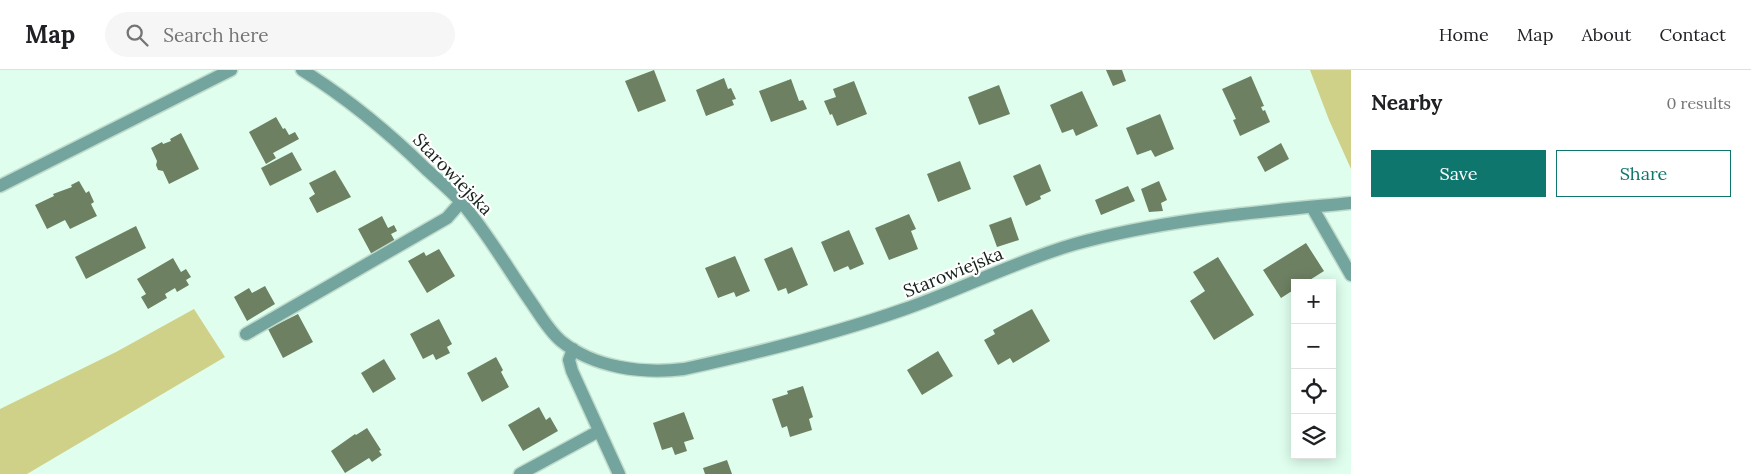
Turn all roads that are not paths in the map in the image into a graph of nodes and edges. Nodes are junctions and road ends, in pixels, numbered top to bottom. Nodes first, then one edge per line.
1 (231, 70) edge
2 (302, 70) edge
3 (0, 186) edge
4 (461, 202) junction
5 (1351, 203) edge
6 (1312, 207) junction
7 (1351, 275) edge
8 (246, 334) dead end
9 (573, 349) junction
10 (599, 431) junction
11 (520, 474) edge
12 (620, 474) edge

1 - 3 street
2 - 4 street, Starowiejska
4 - 8 street
4 - 9 street, Starowiejska
5 - 6 street, Starowiejska
6 - 7 street
6 - 9 street, Starowiejska
9 - 10 street
10 - 11 street
10 - 12 street

